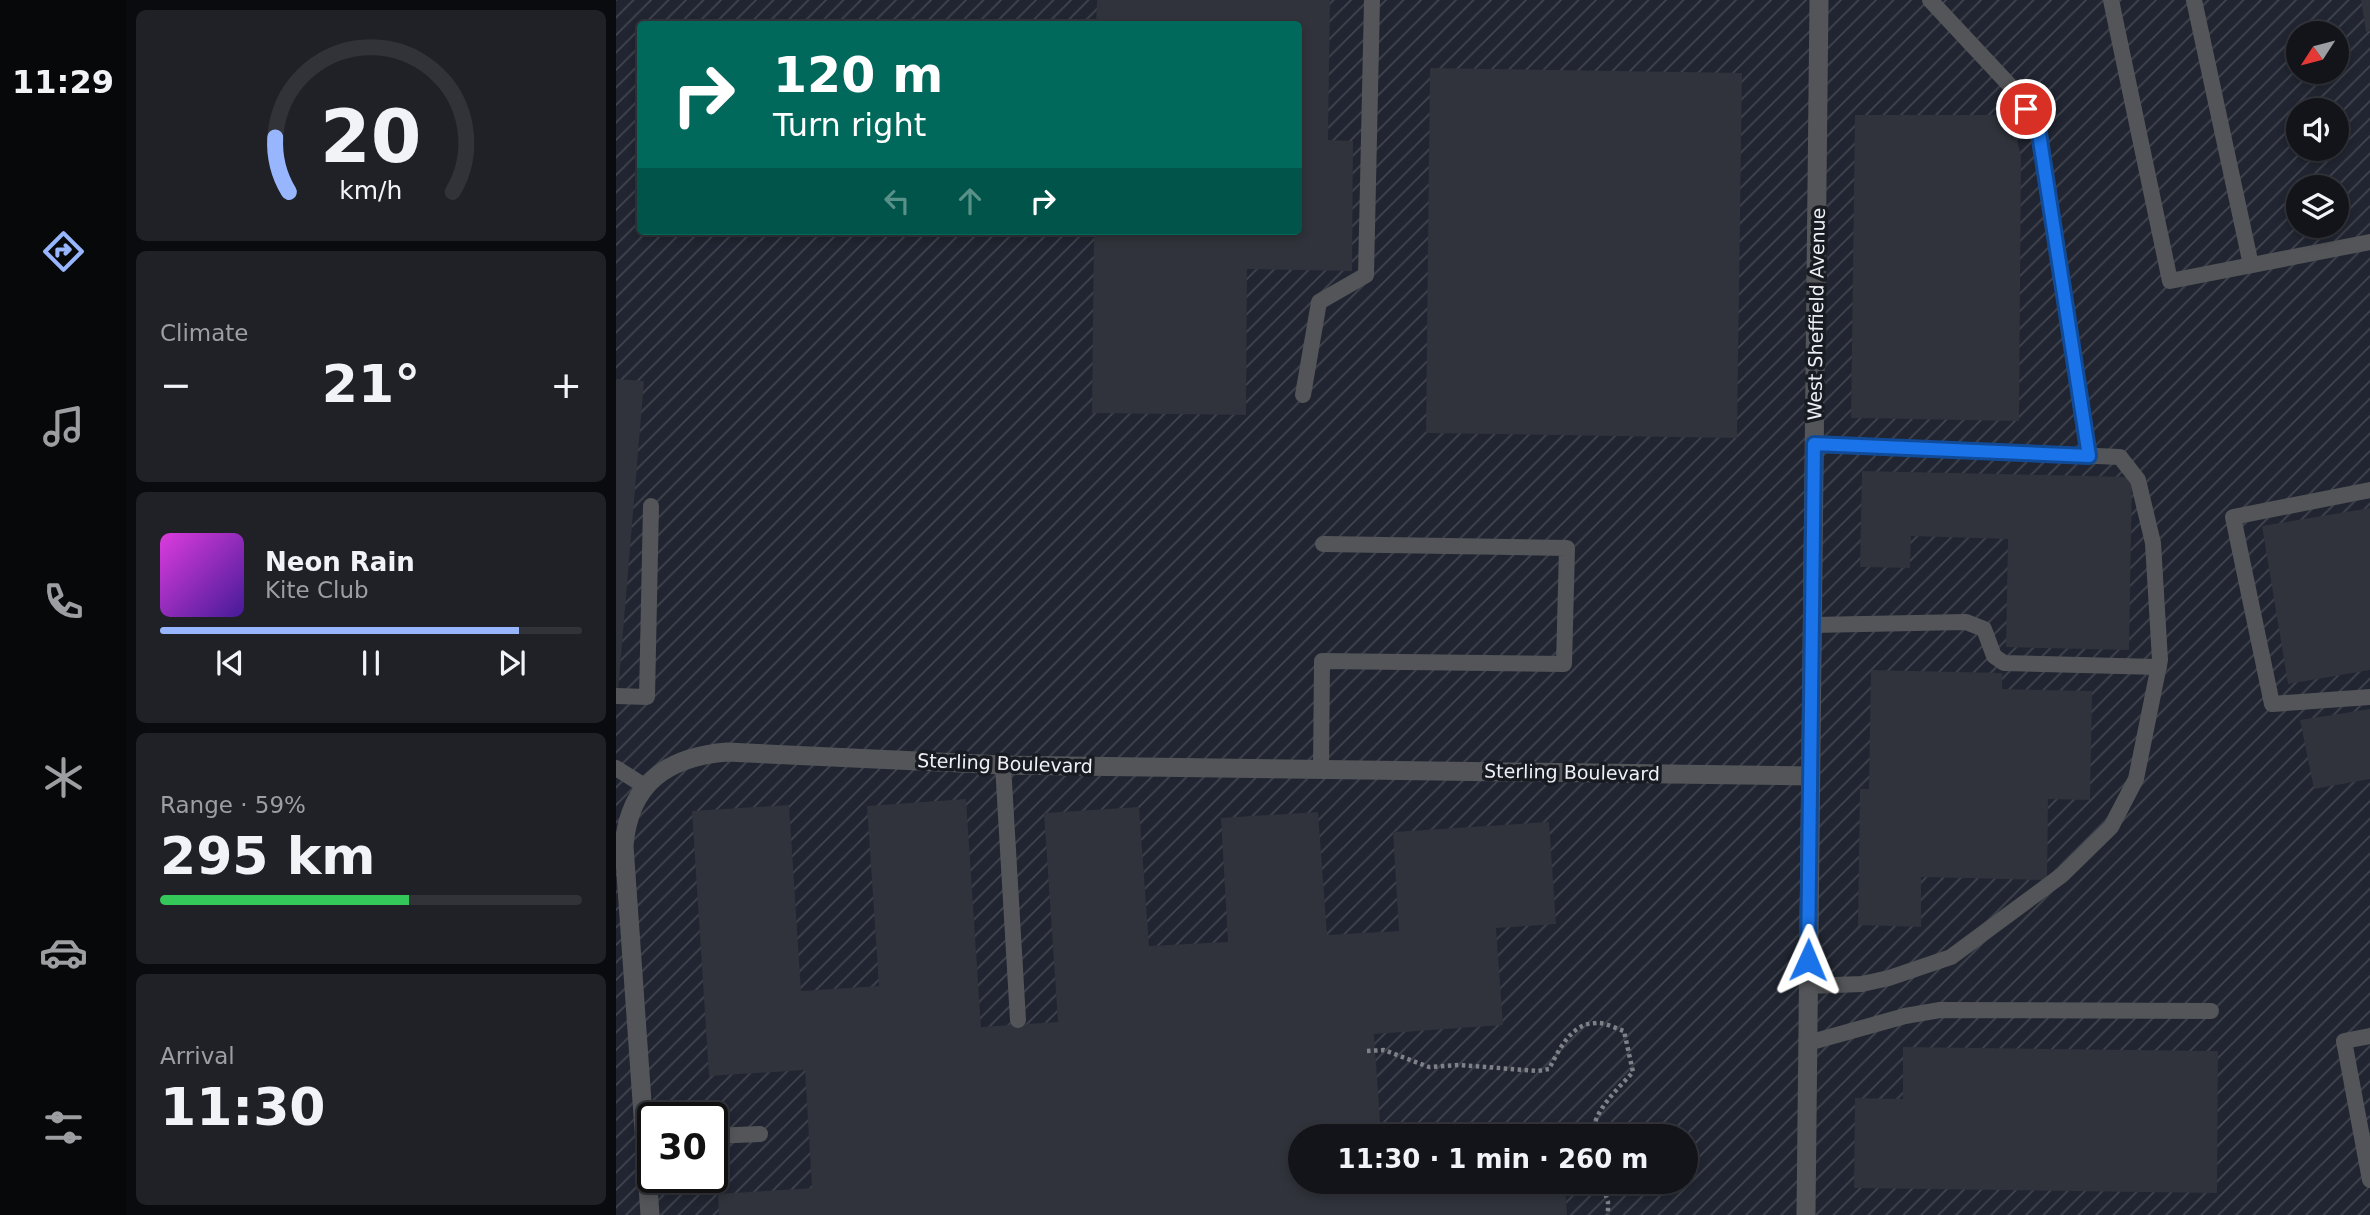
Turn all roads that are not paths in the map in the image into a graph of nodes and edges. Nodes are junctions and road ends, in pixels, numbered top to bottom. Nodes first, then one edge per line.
1 (1372, 0) edge
2 (1819, 0) edge
3 (1930, 0) edge
4 (2111, 0) edge
5 (2194, 0) edge
6 (2370, 242) edge
7 (2251, 265) junction
8 (1303, 395) dead end
9 (1814, 444) junction
10 (2089, 456) junction
11 (2370, 490) edge
12 (651, 506) dead end
13 (1323, 544) dead end
14 (1812, 625) junction
15 (2159, 667) junction
16 (616, 696) edge
17 (2370, 697) edge
18 (1003, 765) junction
19 (616, 768) edge
20 (1321, 769) junction
21 (1810, 776) junction
22 (646, 787) junction
23 (1808, 986) junction
24 (2211, 1011) dead end
25 (1018, 1020) dead end
26 (2370, 1036) edge
27 (1808, 1043) junction
28 (645, 1102) edge
29 (760, 1134) dead end
30 (728, 1135) edge
31 (2370, 1180) edge
32 (649, 1193) edge
33 (650, 1215) edge
34 (1806, 1215) edge

1 - 8 lane
2 - 9 street, West Sheffield Avenue
3 - 10 lane
4 - 7 lane
5 - 7 lane
6 - 7 lane
9 - 10 lane
9 - 14 street, West Sheffield Avenue
10 - 15 lane
11 - 17 lane
12 - 16 lane
13 - 20 lane
14 - 15 lane
14 - 21 street, West Sheffield Avenue
15 - 23 lane
18 - 20 street, Sterling Boulevard
18 - 22 street, Sterling Boulevard
18 - 25 lane
19 - 22 lane
20 - 21 street, Sterling Boulevard
21 - 23 street, West Sheffield Avenue
22 - 28 street, Sterling Boulevard
23 - 27 street, West Sheffield Avenue
24 - 27 lane
26 - 31 lane
27 - 34 street, West Sheffield Avenue
29 - 30 lane
32 - 33 street, Sterling Boulevard

